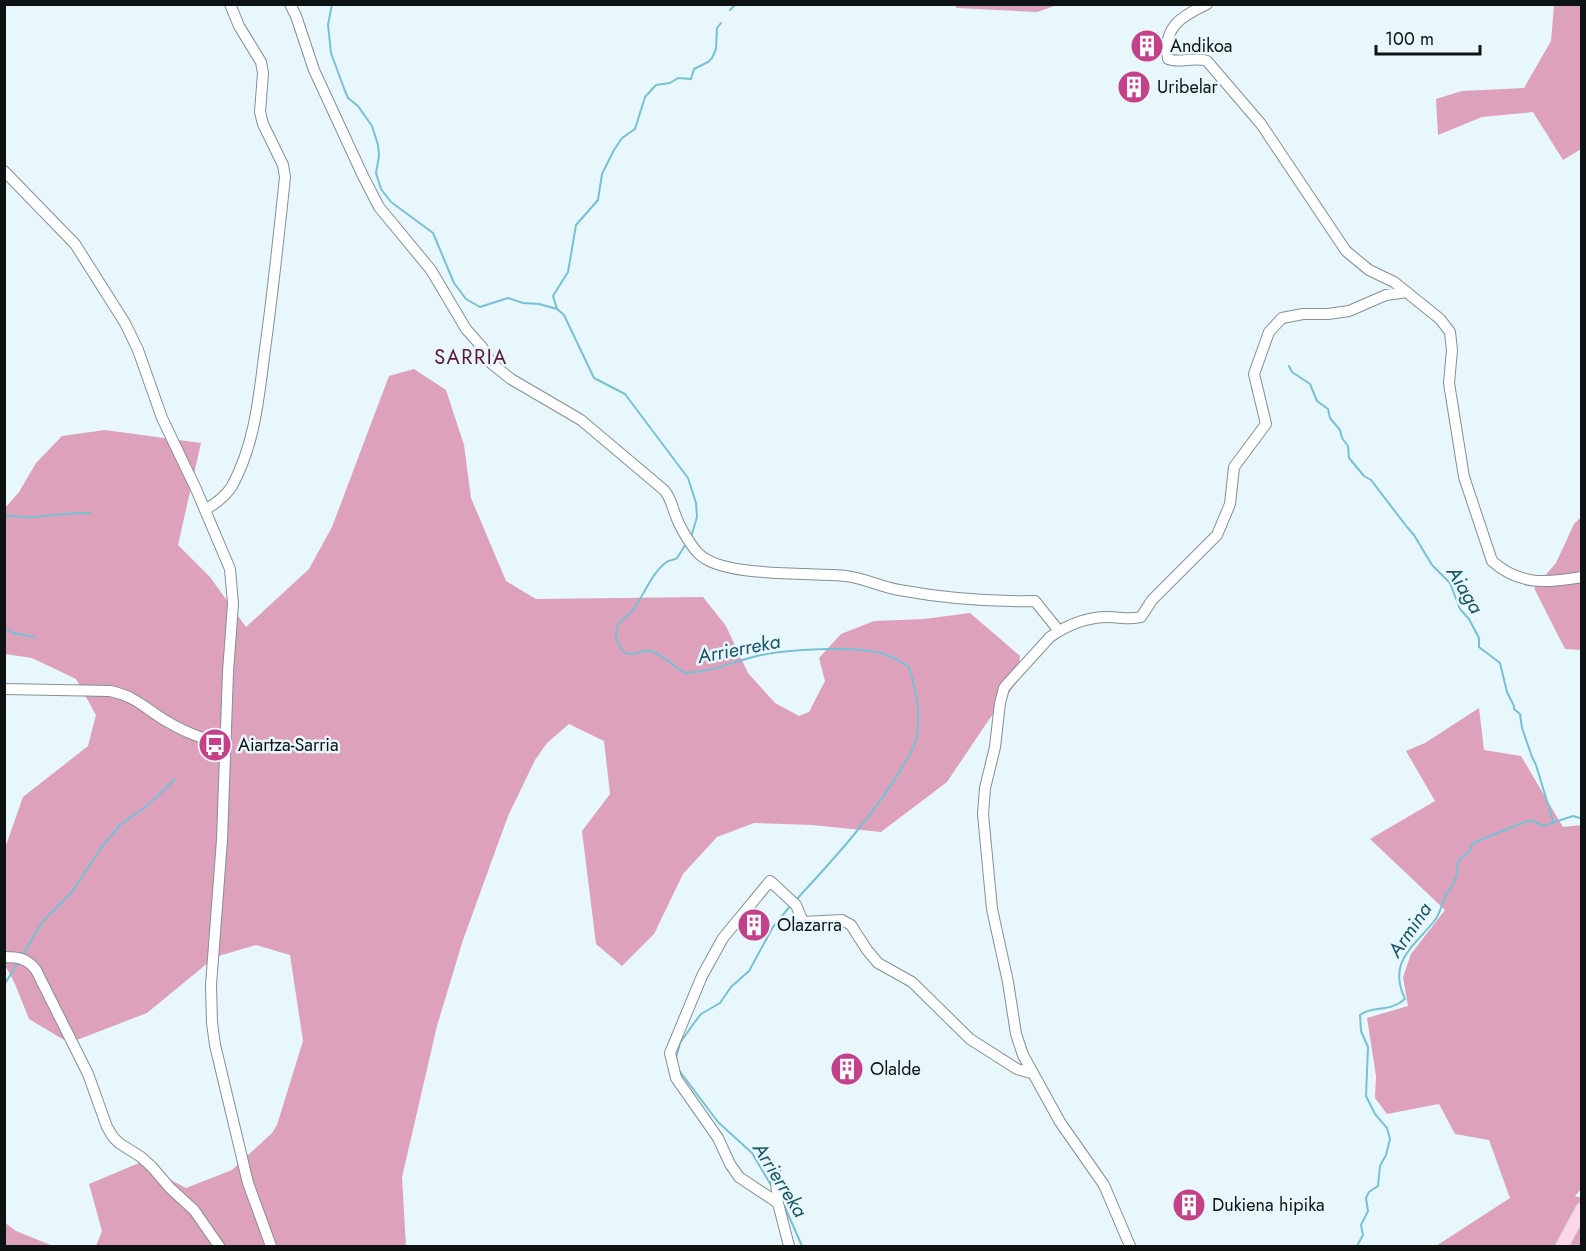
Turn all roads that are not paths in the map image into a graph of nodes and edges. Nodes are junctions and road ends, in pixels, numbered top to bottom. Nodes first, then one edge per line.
1 (230, 4) edge
2 (290, 4) edge
3 (1207, 4) edge
4 (4, 171) edge
5 (1407, 292) junction
6 (205, 510) junction
7 (1581, 577) edge
8 (1059, 631) junction
9 (4, 689) edge
10 (225, 746) junction
11 (10, 957) edge
12 (1031, 1072) junction
13 (775, 1171) dead end
14 (778, 1203) junction
15 (1581, 1209) edge
16 (219, 1246) edge
17 (271, 1246) edge
18 (789, 1246) edge
19 (1130, 1246) edge
20 (1562, 1246) edge

1 - 6 street
2 - 8 street
3 - 5 street
4 - 6 street
5 - 7 street
5 - 8 street
6 - 10 street
8 - 12 street
9 - 10 street
10 - 17 street
11 - 16 street
12 - 14 street
12 - 19 street
13 - 14 street
14 - 18 street
15 - 20 main road

